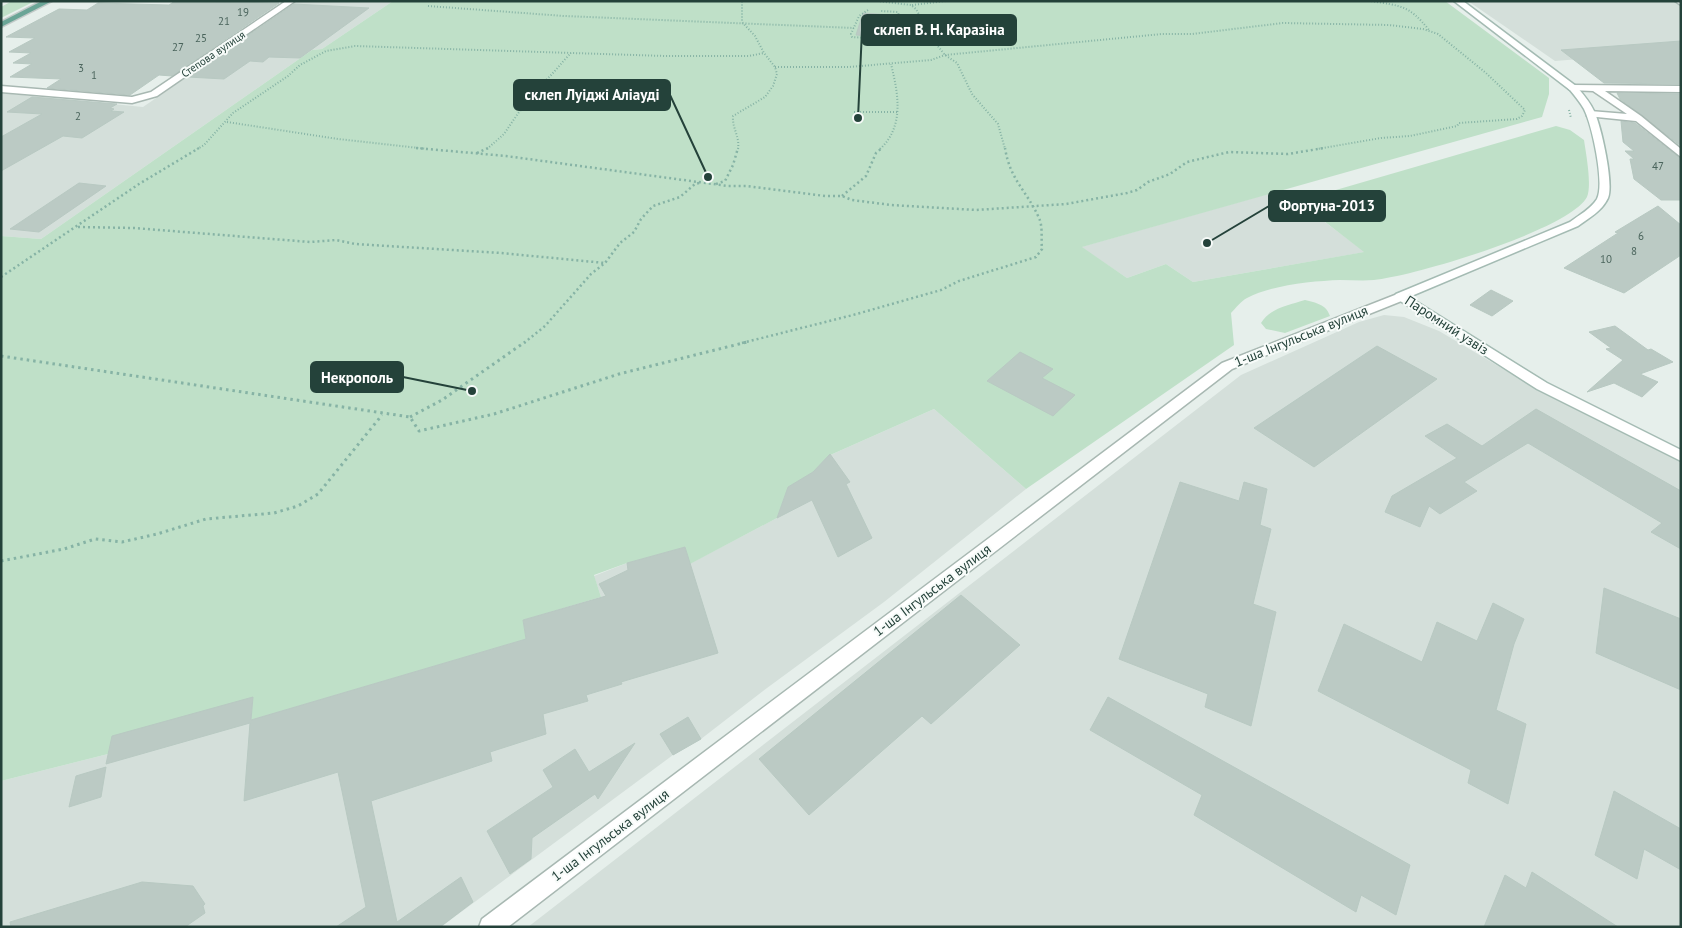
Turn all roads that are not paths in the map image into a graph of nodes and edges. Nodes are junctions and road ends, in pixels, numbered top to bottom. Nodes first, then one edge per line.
1 (48, 1) edge
2 (291, 1) edge
3 (1458, 1) edge
4 (1, 25) edge
5 (1, 88) edge
6 (1573, 88) junction
7 (1595, 88) junction
8 (1681, 90) edge
9 (1591, 118) junction
10 (1638, 118) junction
11 (1681, 154) edge
12 (1400, 297) junction
13 (1681, 456) edge
14 (490, 927) edge

1 - 4 main road
2 - 5 street, Степова вулиця
3 - 6 street, Паромний узвіз
6 - 7 street
6 - 9 street, Паромний узвіз
7 - 8 street
7 - 10 street
9 - 10 street
9 - 12 street, Паромний узвіз
10 - 11 street
12 - 13 street, Паромний узвіз
12 - 14 street, 1-ша Інгульська вулиця

